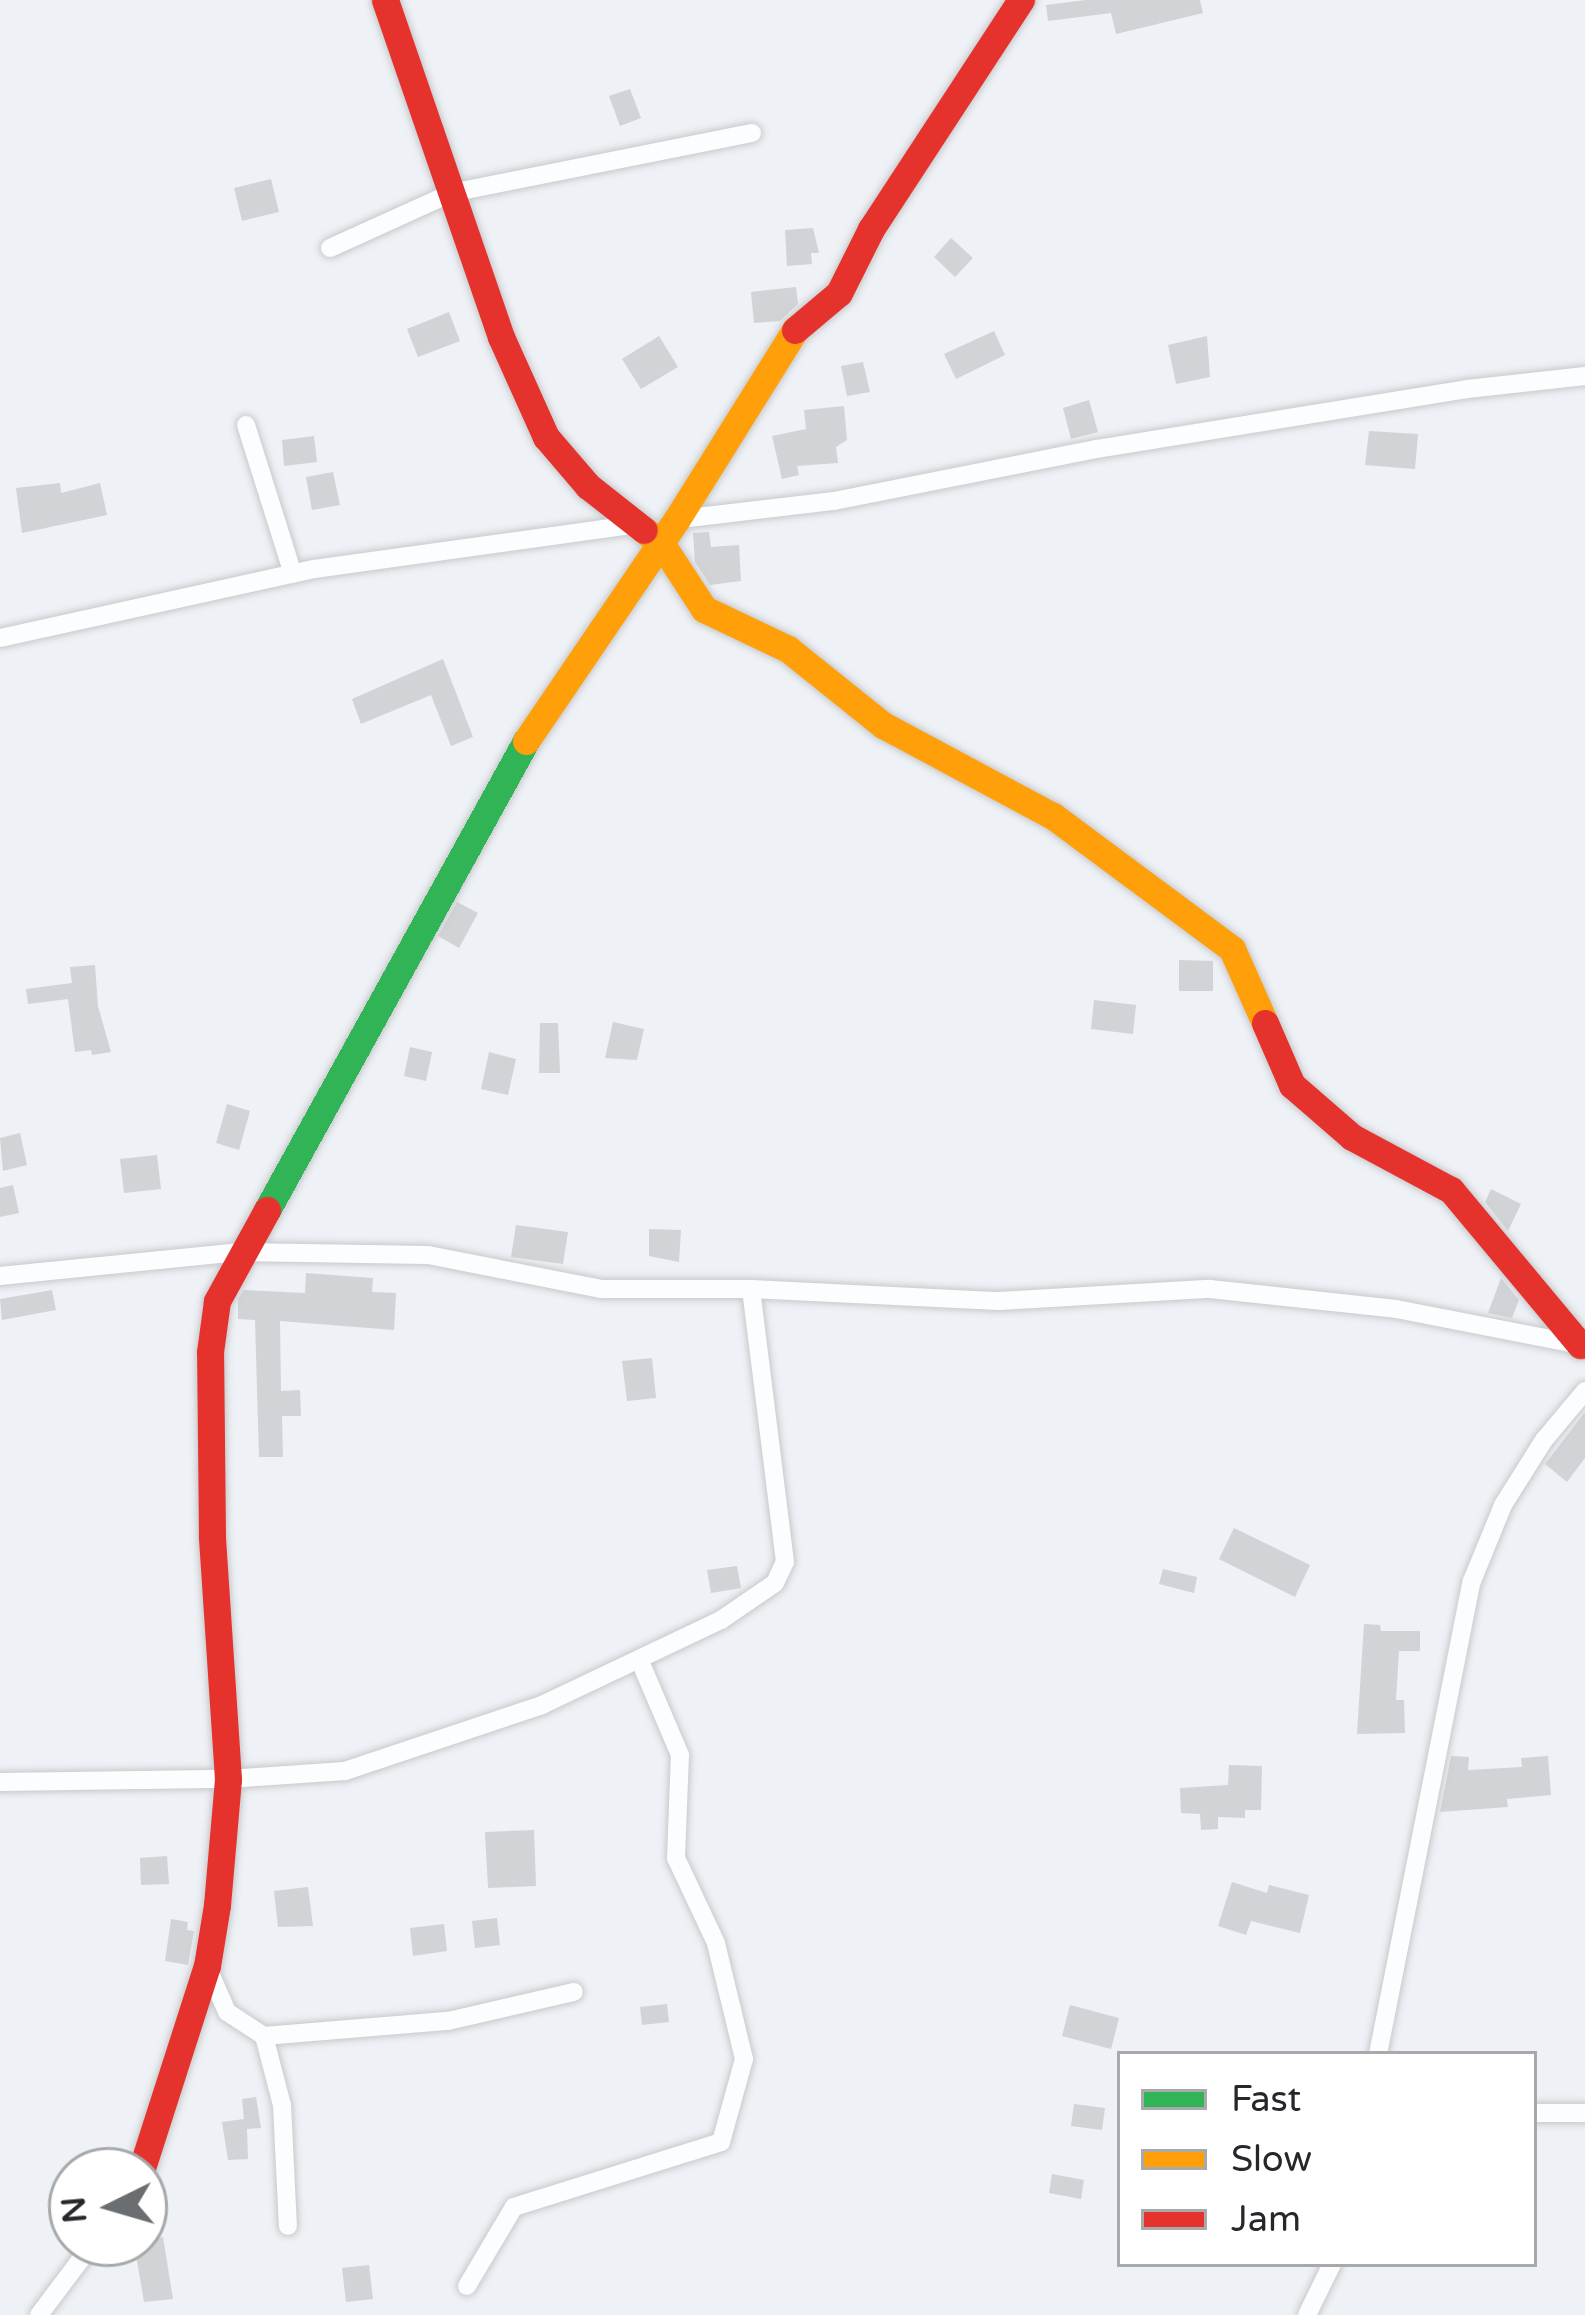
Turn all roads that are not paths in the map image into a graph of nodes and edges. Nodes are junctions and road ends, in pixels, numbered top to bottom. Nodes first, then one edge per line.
1 (385, 0) edge
2 (1021, 0) edge
3 (752, 133) dead end
4 (451, 193) junction
5 (329, 248) dead end
6 (1585, 376) edge
7 (246, 425) dead end
8 (587, 486) junction
9 (632, 525) junction
10 (584, 531) junction
11 (669, 531) junction
12 (292, 574) junction
13 (0, 638) edge
14 (239, 1252) junction
15 (0, 1276) edge
16 (751, 1289) junction
17 (1582, 1346) edge
18 (1585, 1391) edge
19 (639, 1659) junction
20 (228, 1779) junction
21 (0, 1782) edge
22 (207, 1966) junction
23 (574, 1992) dead end
24 (264, 2036) junction
25 (1379, 2051) edge
26 (1537, 2113) edge
27 (1585, 2113) edge
28 (149, 2147) edge
29 (288, 2226) dead end
30 (75, 2267) edge
31 (1331, 2267) edge
32 (467, 2286) dead end
33 (39, 2315) edge
34 (1307, 2315) edge

1 - 4 street
2 - 11 street
3 - 4 street
4 - 5 street
4 - 8 street
6 - 11 street
7 - 12 street
8 - 9 street
8 - 10 street
9 - 10 street
9 - 11 street
10 - 12 street
11 - 14 street
11 - 17 street
12 - 13 street
14 - 15 street
14 - 16 street
14 - 20 street
16 - 17 street
16 - 19 street
18 - 25 street
19 - 20 street
19 - 32 street
20 - 21 street
20 - 22 street
22 - 24 street
22 - 28 street
23 - 24 street
24 - 29 street
26 - 27 street
30 - 33 street
31 - 34 street

